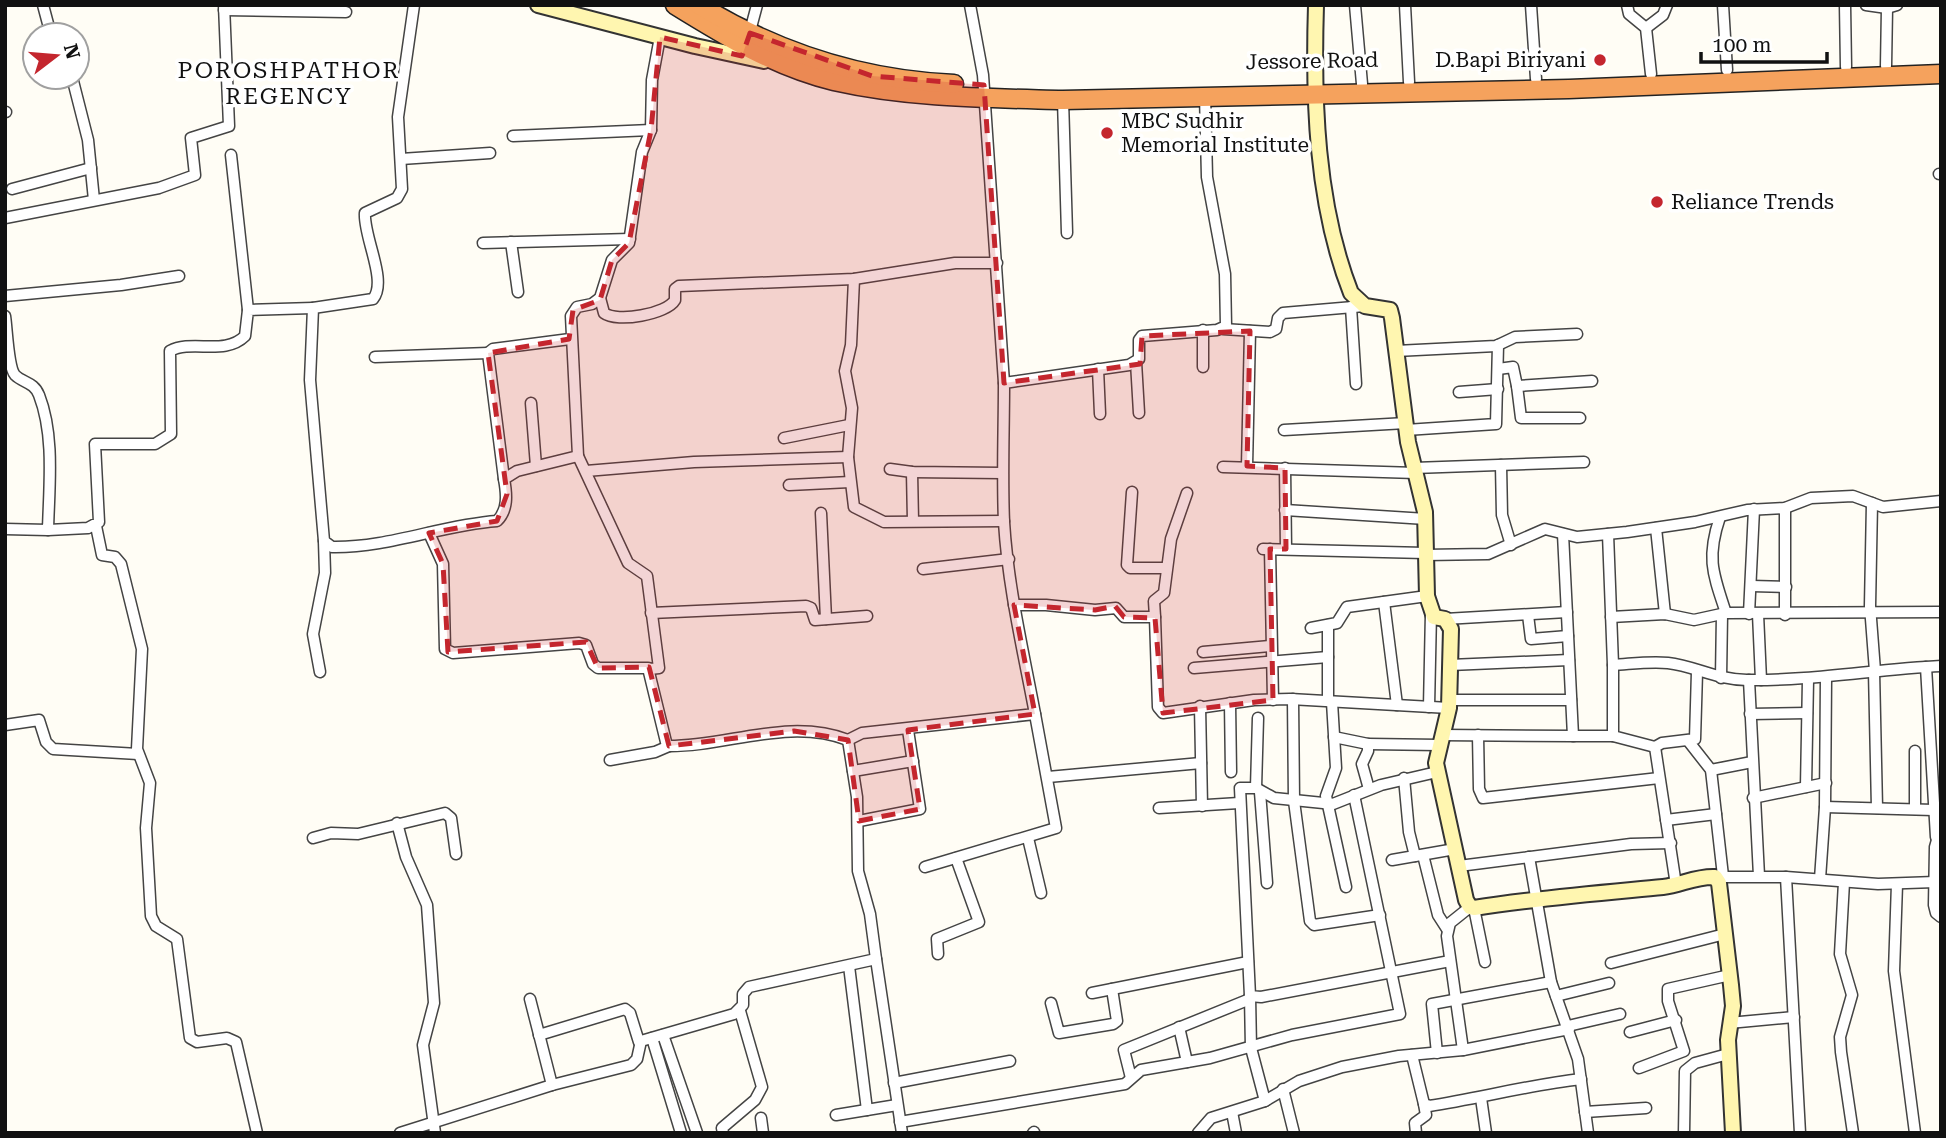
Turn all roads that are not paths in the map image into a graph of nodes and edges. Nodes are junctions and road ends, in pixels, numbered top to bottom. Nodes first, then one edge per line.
1 (414, 5) edge
2 (538, 5) edge
3 (674, 5) edge
4 (699, 5) edge
5 (757, 5) edge
6 (970, 5) edge
7 (1317, 5) edge
8 (1354, 5) edge
9 (1405, 5) edge
10 (1531, 5) edge
11 (1627, 5) edge
12 (1667, 5) edge
13 (1723, 5) edge
14 (1845, 5) edge
15 (1866, 5) edge
16 (1892, 6) edge
17 (554, 7) edge
18 (224, 8) edge
19 (346, 12) dead end
20 (1646, 28) junction
21 (660, 37) junction
22 (746, 46) junction
23 (1941, 64) edge
24 (1886, 66) junction
25 (1846, 67) junction
26 (1727, 70) junction
27 (1651, 74) junction
28 (1941, 74) edge
29 (1536, 79) junction
30 (1409, 82) junction
31 (1362, 84) junction
32 (936, 89) junction
33 (1314, 89) junction
34 (75, 91) edge
35 (984, 92) junction
36 (1205, 95) junction
37 (1063, 100) junction
38 (651, 130) junction
39 (513, 136) dead end
40 (489, 153) dead end
41 (230, 156) dead end
42 (401, 159) junction
43 (91, 168) junction
44 (12, 189) dead end
45 (94, 200) junction
46 (5, 218) edge
47 (1067, 233) dead end
48 (630, 239) junction
49 (512, 242) junction
50 (483, 243) dead end
51 (997, 263) junction
52 (179, 276) dead end
53 (854, 279) junction
54 (518, 292) dead end
55 (5, 296) edge
56 (600, 298) junction
57 (1358, 306) junction
58 (313, 308) junction
59 (248, 310) junction
60 (5, 316) edge
61 (1223, 329) junction
62 (1203, 330) junction
63 (1250, 331) junction
64 (1577, 334) dead end
65 (570, 339) junction
66 (1498, 345) junction
67 (1396, 351) junction
68 (488, 353) junction
69 (375, 358) dead end
70 (1136, 362) junction
71 (9, 366) edge
72 (1203, 367) dead end
73 (1098, 369) junction
74 (1498, 369) junction
75 (1592, 381) dead end
76 (1004, 383) junction
77 (1356, 384) dead end
78 (1517, 386) junction
79 (1498, 389) junction
80 (1459, 392) dead end
81 (531, 403) dead end
82 (1100, 414) dead end
83 (1139, 414) dead end
84 (1580, 418) dead end
85 (849, 425) junction
86 (1406, 427) junction
87 (1284, 430) dead end
88 (784, 438) dead end
89 (579, 456) junction
90 (848, 457) junction
91 (1584, 462) dead end
92 (1501, 465) junction
93 (536, 467) junction
94 (1223, 467) dead end
95 (1247, 467) junction
96 (1285, 468) junction
97 (890, 469) dead end
98 (586, 471) junction
99 (1415, 471) junction
100 (912, 472) junction
101 (1002, 473) junction
102 (504, 479) junction
103 (850, 482) junction
104 (789, 485) dead end
105 (1132, 492) dead end
106 (1187, 493) dead end
107 (1941, 501) edge
108 (1872, 503) junction
109 (1785, 508) junction
110 (1754, 509) junction
111 (1285, 510) junction
112 (821, 513) dead end
113 (1720, 517) junction
114 (1426, 519) junction
115 (1004, 520) junction
116 (913, 521) junction
117 (96, 526) junction
118 (1656, 528) junction
119 (5, 529) edge
120 (48, 530) junction
121 (429, 533) junction
122 (1563, 534) junction
123 (1608, 534) junction
124 (324, 541) junction
125 (1511, 545) junction
126 (1286, 549) junction
127 (1425, 554) junction
128 (1009, 559) junction
129 (1167, 568) junction
130 (923, 569) dead end
131 (1752, 586) junction
132 (1786, 587) junction
133 (1427, 596) junction
134 (1384, 602) junction
135 (1014, 605) junction
136 (1431, 612) junction
137 (1567, 612) junction
138 (1941, 612) edge
139 (651, 613) junction
140 (1665, 614) junction
141 (1724, 614) junction
142 (1754, 614) junction
143 (1870, 614) junction
144 (1528, 615) junction
145 (1785, 615) junction
146 (867, 616) dead end
147 (1155, 617) junction
148 (1611, 617) junction
149 (827, 619) junction
150 (1445, 619) junction
151 (1328, 625) junction
152 (1311, 628) dead end
153 (1568, 636) junction
154 (1270, 646) junction
155 (1203, 652) dead end
156 (1328, 657) junction
157 (1569, 660) junction
158 (1271, 661) junction
159 (1450, 665) junction
160 (1614, 665) junction
161 (1941, 666) edge
162 (1926, 667) junction
163 (1194, 668) dead end
164 (649, 669) junction
165 (1875, 671) junction
166 (320, 672) dead end
167 (1698, 673) junction
168 (1721, 678) junction
169 (1826, 678) junction
170 (1749, 680) junction
171 (1762, 680) junction
172 (1808, 680) junction
173 (1293, 699) junction
174 (1273, 700) junction
175 (1572, 700) junction
176 (1330, 701) junction
177 (1230, 703) junction
178 (1449, 704) junction
179 (1397, 705) junction
180 (1200, 706) junction
181 (1429, 707) junction
182 (1807, 713) junction
183 (1035, 714) junction
184 (1750, 714) junction
185 (1258, 718) dead end
186 (1941, 724) edge
187 (5, 725) edge
188 (1929, 725) junction
189 (908, 730) junction
190 (1478, 735) junction
191 (1573, 736) junction
192 (1613, 736) junction
193 (1334, 737) junction
194 (848, 740) junction
195 (1441, 740) junction
196 (1689, 742) junction
197 (1368, 744) junction
198 (669, 746) junction
199 (1655, 747) junction
200 (1915, 751) dead end
201 (138, 754) junction
202 (610, 760) dead end
203 (913, 761) junction
204 (1752, 762) junction
205 (1202, 763) junction
206 (1711, 770) junction
207 (853, 771) junction
208 (1231, 772) dead end
209 (1437, 772) junction
210 (1048, 778) junction
211 (1404, 778) junction
212 (1659, 778) junction
213 (1826, 783) junction
214 (1806, 788) junction
215 (1369, 789) junction
216 (1258, 790) junction
217 (1354, 795) junction
218 (1754, 798) junction
219 (1294, 801) junction
220 (1239, 803) junction
221 (1329, 804) junction
222 (1202, 806) junction
223 (1825, 807) junction
224 (1159, 808) dead end
225 (1877, 808) junction
226 (1915, 809) junction
227 (1934, 810) junction
228 (1716, 814) junction
229 (1666, 820) junction
230 (859, 821) junction
231 (397, 823) junction
232 (1938, 834) edge
233 (313, 838) dead end
234 (1028, 838) junction
235 (1671, 843) junction
236 (1455, 849) junction
237 (456, 854) dead end
238 (1419, 855) junction
239 (1529, 857) junction
240 (956, 858) junction
241 (1392, 860) dead end
242 (1459, 866) junction
243 (925, 867) dead end
244 (1719, 876) junction
245 (1759, 876) junction
246 (1786, 877) junction
247 (1820, 879) junction
248 (1844, 882) junction
249 (1935, 882) junction
250 (1267, 883) dead end
251 (1676, 884) junction
252 (1897, 884) junction
253 (1346, 887) dead end
254 (1041, 893) dead end
255 (1534, 899) junction
256 (1472, 908) junction
257 (1380, 915) junction
258 (1941, 917) edge
259 (1447, 929) junction
260 (1725, 934) junction
261 (937, 954) dead end
262 (876, 959) junction
263 (1450, 961) junction
264 (1248, 962) junction
265 (1485, 962) dead end
266 (1611, 963) dead end
267 (849, 966) junction
268 (1392, 972) junction
269 (1730, 975) junction
270 (1550, 982) junction
271 (1609, 983) dead end
272 (1112, 989) junction
273 (1092, 993) dead end
274 (1556, 996) junction
275 (1250, 998) junction
276 (1457, 998) junction
277 (530, 999) dead end
278 (1051, 1003) dead end
279 (740, 1011) junction
280 (1620, 1014) dead end
281 (1794, 1017) junction
282 (1676, 1020) junction
283 (1729, 1024) junction
284 (1179, 1027) junction
285 (1568, 1027) junction
286 (1630, 1032) dead end
287 (539, 1035) junction
288 (663, 1035) junction
289 (652, 1038) junction
290 (639, 1042) junction
291 (1685, 1046) junction
292 (1251, 1048) junction
293 (1463, 1051) junction
294 (1437, 1053) junction
295 (1728, 1054) junction
296 (1412, 1055) junction
297 (1010, 1061) dead end
298 (1187, 1062) junction
299 (1695, 1063) junction
300 (1639, 1068) dead end
301 (1131, 1078) junction
302 (1581, 1079) junction
303 (894, 1083) junction
304 (552, 1085) junction
305 (1283, 1089) junction
306 (1481, 1098) junction
307 (1265, 1101) junction
308 (1424, 1104) junction
309 (897, 1105) junction
310 (1646, 1108) dead end
311 (867, 1110) junction
312 (1232, 1112) junction
313 (1585, 1112) junction
314 (836, 1115) dead end
315 (761, 1118) dead end
316 (434, 1127) edge
317 (901, 1127) edge
318 (257, 1133) edge
319 (401, 1133) edge
320 (681, 1133) edge
321 (697, 1133) edge
322 (723, 1133) edge
323 (763, 1133) edge
324 (1198, 1133) edge
325 (1236, 1133) edge
326 (1294, 1133) edge
327 (1416, 1133) edge
328 (1486, 1133) edge
329 (1588, 1133) edge
330 (1684, 1133) edge
331 (1733, 1133) edge
332 (1800, 1133) edge
333 (1853, 1133) edge
334 (1915, 1133) edge

1 - 42 street
2 - 17 street
3 - 22 highway
4 - 22 highway, Jessore Road
5 - 22 street
6 - 35 street
7 - 33 street
8 - 31 street
9 - 30 street
10 - 29 street
11 - 20 street
12 - 20 street
13 - 26 street
14 - 25 street
15 - 16 street
16 - 24 street
17 - 21 street
18 - 19 street
18 - 45 street
20 - 27 street
21 - 22 street
21 - 38 street
22 - 32 highway, Jessore Road
22 - 32 highway
23 - 24 highway, Jessore Road
24 - 25 highway, Jessore Road
25 - 26 highway, Jessore Road
26 - 27 highway, Jessore Road
27 - 29 highway, Jessore Road
28 - 33 highway, Jessore Road
29 - 30 highway, Jessore Road
30 - 31 highway, Jessore Road
31 - 33 highway, Jessore Road
32 - 35 highway, Jessore Road
33 - 35 highway, Jessore Road
33 - 36 highway, Jessore Road
33 - 57 street
34 - 43 street
35 - 37 highway, Jessore Road
35 - 51 street
36 - 37 highway, Jessore Road
36 - 61 street
37 - 47 street
38 - 39 street
38 - 48 street
40 - 42 street
41 - 59 street
42 - 58 street
43 - 44 street
43 - 45 street
45 - 46 street
48 - 49 street
48 - 56 street
49 - 50 street
49 - 54 street
51 - 53 street
51 - 76 street
52 - 55 street
53 - 56 street
53 - 85 street
56 - 65 street
57 - 63 street
57 - 67 street
57 - 77 street
58 - 59 street
58 - 124 street
59 - 117 street
60 - 71 street
61 - 62 street
61 - 63 street
62 - 70 street
62 - 72 street
63 - 95 street
64 - 66 street
65 - 68 street
65 - 89 street
66 - 67 street
66 - 74 street
67 - 86 street
68 - 69 street
68 - 102 street
70 - 73 street
70 - 83 street
71 - 120 street
73 - 76 street
73 - 82 street
74 - 78 street
74 - 79 street
75 - 78 street
76 - 101 street
78 - 84 street
79 - 80 street
79 - 86 street
81 - 93 street
85 - 88 street
85 - 90 street
86 - 87 street
86 - 99 street
89 - 93 street
89 - 98 street
90 - 98 street
90 - 103 street
91 - 92 street
92 - 99 street
92 - 125 street
93 - 102 street
94 - 95 street
95 - 96 street
96 - 99 street
96 - 111 street
97 - 100 street
98 - 139 street
99 - 114 street
100 - 101 street
100 - 116 street
101 - 115 street
102 - 121 street
103 - 104 street
103 - 116 street
105 - 129 street
106 - 129 street
107 - 108 street
108 - 109 street
108 - 143 street
109 - 110 street
109 - 132 street
110 - 113 street
110 - 131 street
111 - 114 street
111 - 126 street
112 - 149 street
113 - 118 street
113 - 141 street
114 - 127 street
115 - 116 street
115 - 128 street
117 - 120 street
117 - 201 street
118 - 123 street
118 - 140 street
119 - 120 street
121 - 124 street
121 - 164 street
122 - 123 street
122 - 125 street
122 - 137 street
123 - 148 street
124 - 166 street
125 - 127 street
126 - 127 street
126 - 154 street
127 - 133 street
128 - 130 street
128 - 135 street
129 - 147 street
131 - 132 street
131 - 142 street
132 - 145 street
133 - 134 street
133 - 136 street
134 - 151 street
134 - 179 street
135 - 147 street
135 - 183 street
136 - 150 street
136 - 181 street
137 - 144 street
137 - 153 street
138 - 143 street
139 - 149 street
139 - 164 street
140 - 141 street
140 - 148 street
141 - 142 street
141 - 168 street
142 - 145 street
142 - 171 street
143 - 145 street
143 - 165 street
144 - 150 street
144 - 153 street
146 - 149 street
147 - 180 street
148 - 160 street
150 - 159 street
151 - 152 street
151 - 156 street
153 - 157 street
154 - 155 street
154 - 158 street
156 - 158 street
156 - 176 street
157 - 159 street
157 - 175 street
158 - 163 street
158 - 174 street
159 - 178 street
160 - 167 street
160 - 192 street
161 - 162 street
162 - 165 street
162 - 188 street
164 - 198 street
165 - 169 street
165 - 225 street
167 - 168 street
167 - 196 street
168 - 170 street
169 - 172 street
169 - 213 street
170 - 171 street
170 - 184 street
171 - 172 street
172 - 182 street
173 - 174 street
173 - 176 street
173 - 219 street
174 - 177 street
175 - 178 street
175 - 191 street
176 - 179 street
176 - 193 street
177 - 180 street
177 - 208 street
178 - 181 street
178 - 195 street
179 - 181 street
180 - 205 street
182 - 184 street
182 - 214 street
183 - 189 street
183 - 210 street
184 - 204 street
185 - 216 street
186 - 188 street
187 - 201 street
188 - 227 street
189 - 194 street
189 - 203 street
190 - 191 street
190 - 195 street
190 - 212 street
191 - 192 street
192 - 199 street
193 - 197 street
193 - 221 street
194 - 198 street
194 - 207 street
195 - 197 street
195 - 209 street
196 - 199 street
196 - 206 street
197 - 215 street
198 - 202 street
199 - 212 street
200 - 226 street
201 - 318 street
203 - 207 street
203 - 230 street
204 - 206 street
204 - 218 street
205 - 210 street
205 - 222 street
206 - 228 street
207 - 230 street
209 - 211 street
209 - 236 street
210 - 234 street
211 - 215 street
211 - 238 street
212 - 229 street
213 - 214 street
213 - 223 street
214 - 218 street
215 - 217 street
216 - 219 street
216 - 220 street
216 - 250 street
217 - 221 street
217 - 257 street
218 - 245 street
219 - 221 street
219 - 257 street
220 - 222 street
220 - 264 street
221 - 253 street
222 - 224 street
223 - 225 street
223 - 247 street
225 - 226 street
226 - 227 street
227 - 232 street
228 - 229 street
228 - 244 street
229 - 235 street
230 - 262 street
231 - 233 street
231 - 237 street
231 - 316 street
232 - 249 street
234 - 240 street
234 - 254 street
235 - 239 street
235 - 251 street
236 - 238 street
236 - 242 street
238 - 241 street
238 - 259 street
239 - 242 street
239 - 255 street
240 - 243 street
240 - 261 street
242 - 256 street
244 - 245 street
244 - 251 street
244 - 260 street
245 - 246 street
246 - 247 street
246 - 281 street
247 - 248 street
248 - 252 street
248 - 333 street
249 - 252 street
249 - 258 street
251 - 255 street
252 - 334 street
255 - 256 street
255 - 270 street
256 - 259 street
256 - 265 street
257 - 268 street
259 - 263 street
260 - 266 street
260 - 269 street
262 - 267 street
262 - 303 street
263 - 268 street
263 - 276 street
264 - 272 street
264 - 275 street
267 - 279 street
267 - 311 street
268 - 275 street
268 - 292 street
269 - 282 street
269 - 283 street
270 - 274 street
270 - 276 street
271 - 274 street
272 - 273 street
272 - 278 street
274 - 285 street
275 - 284 street
275 - 292 street
276 - 293 street
276 - 294 street
277 - 287 street
279 - 288 street
279 - 322 street
280 - 285 street
281 - 283 street
281 - 332 street
282 - 286 street
282 - 291 street
283 - 295 street
284 - 298 street
284 - 301 street
285 - 293 street
285 - 302 street
287 - 290 street
287 - 304 street
288 - 289 street
288 - 321 street
289 - 290 street
289 - 320 street
290 - 304 street
291 - 299 street
291 - 300 street
292 - 298 street
292 - 307 street
293 - 294 street
294 - 296 street
295 - 299 street
295 - 331 street
296 - 305 street
296 - 308 street
297 - 303 street
298 - 301 street
299 - 330 street
301 - 317 street
302 - 306 street
302 - 313 street
303 - 309 street
304 - 316 street
305 - 307 street
305 - 326 street
306 - 308 street
306 - 328 street
307 - 312 street
308 - 327 street
309 - 311 street
309 - 317 street
310 - 313 street
311 - 314 street
312 - 324 street
312 - 325 street
313 - 329 street
315 - 323 street
316 - 319 street

